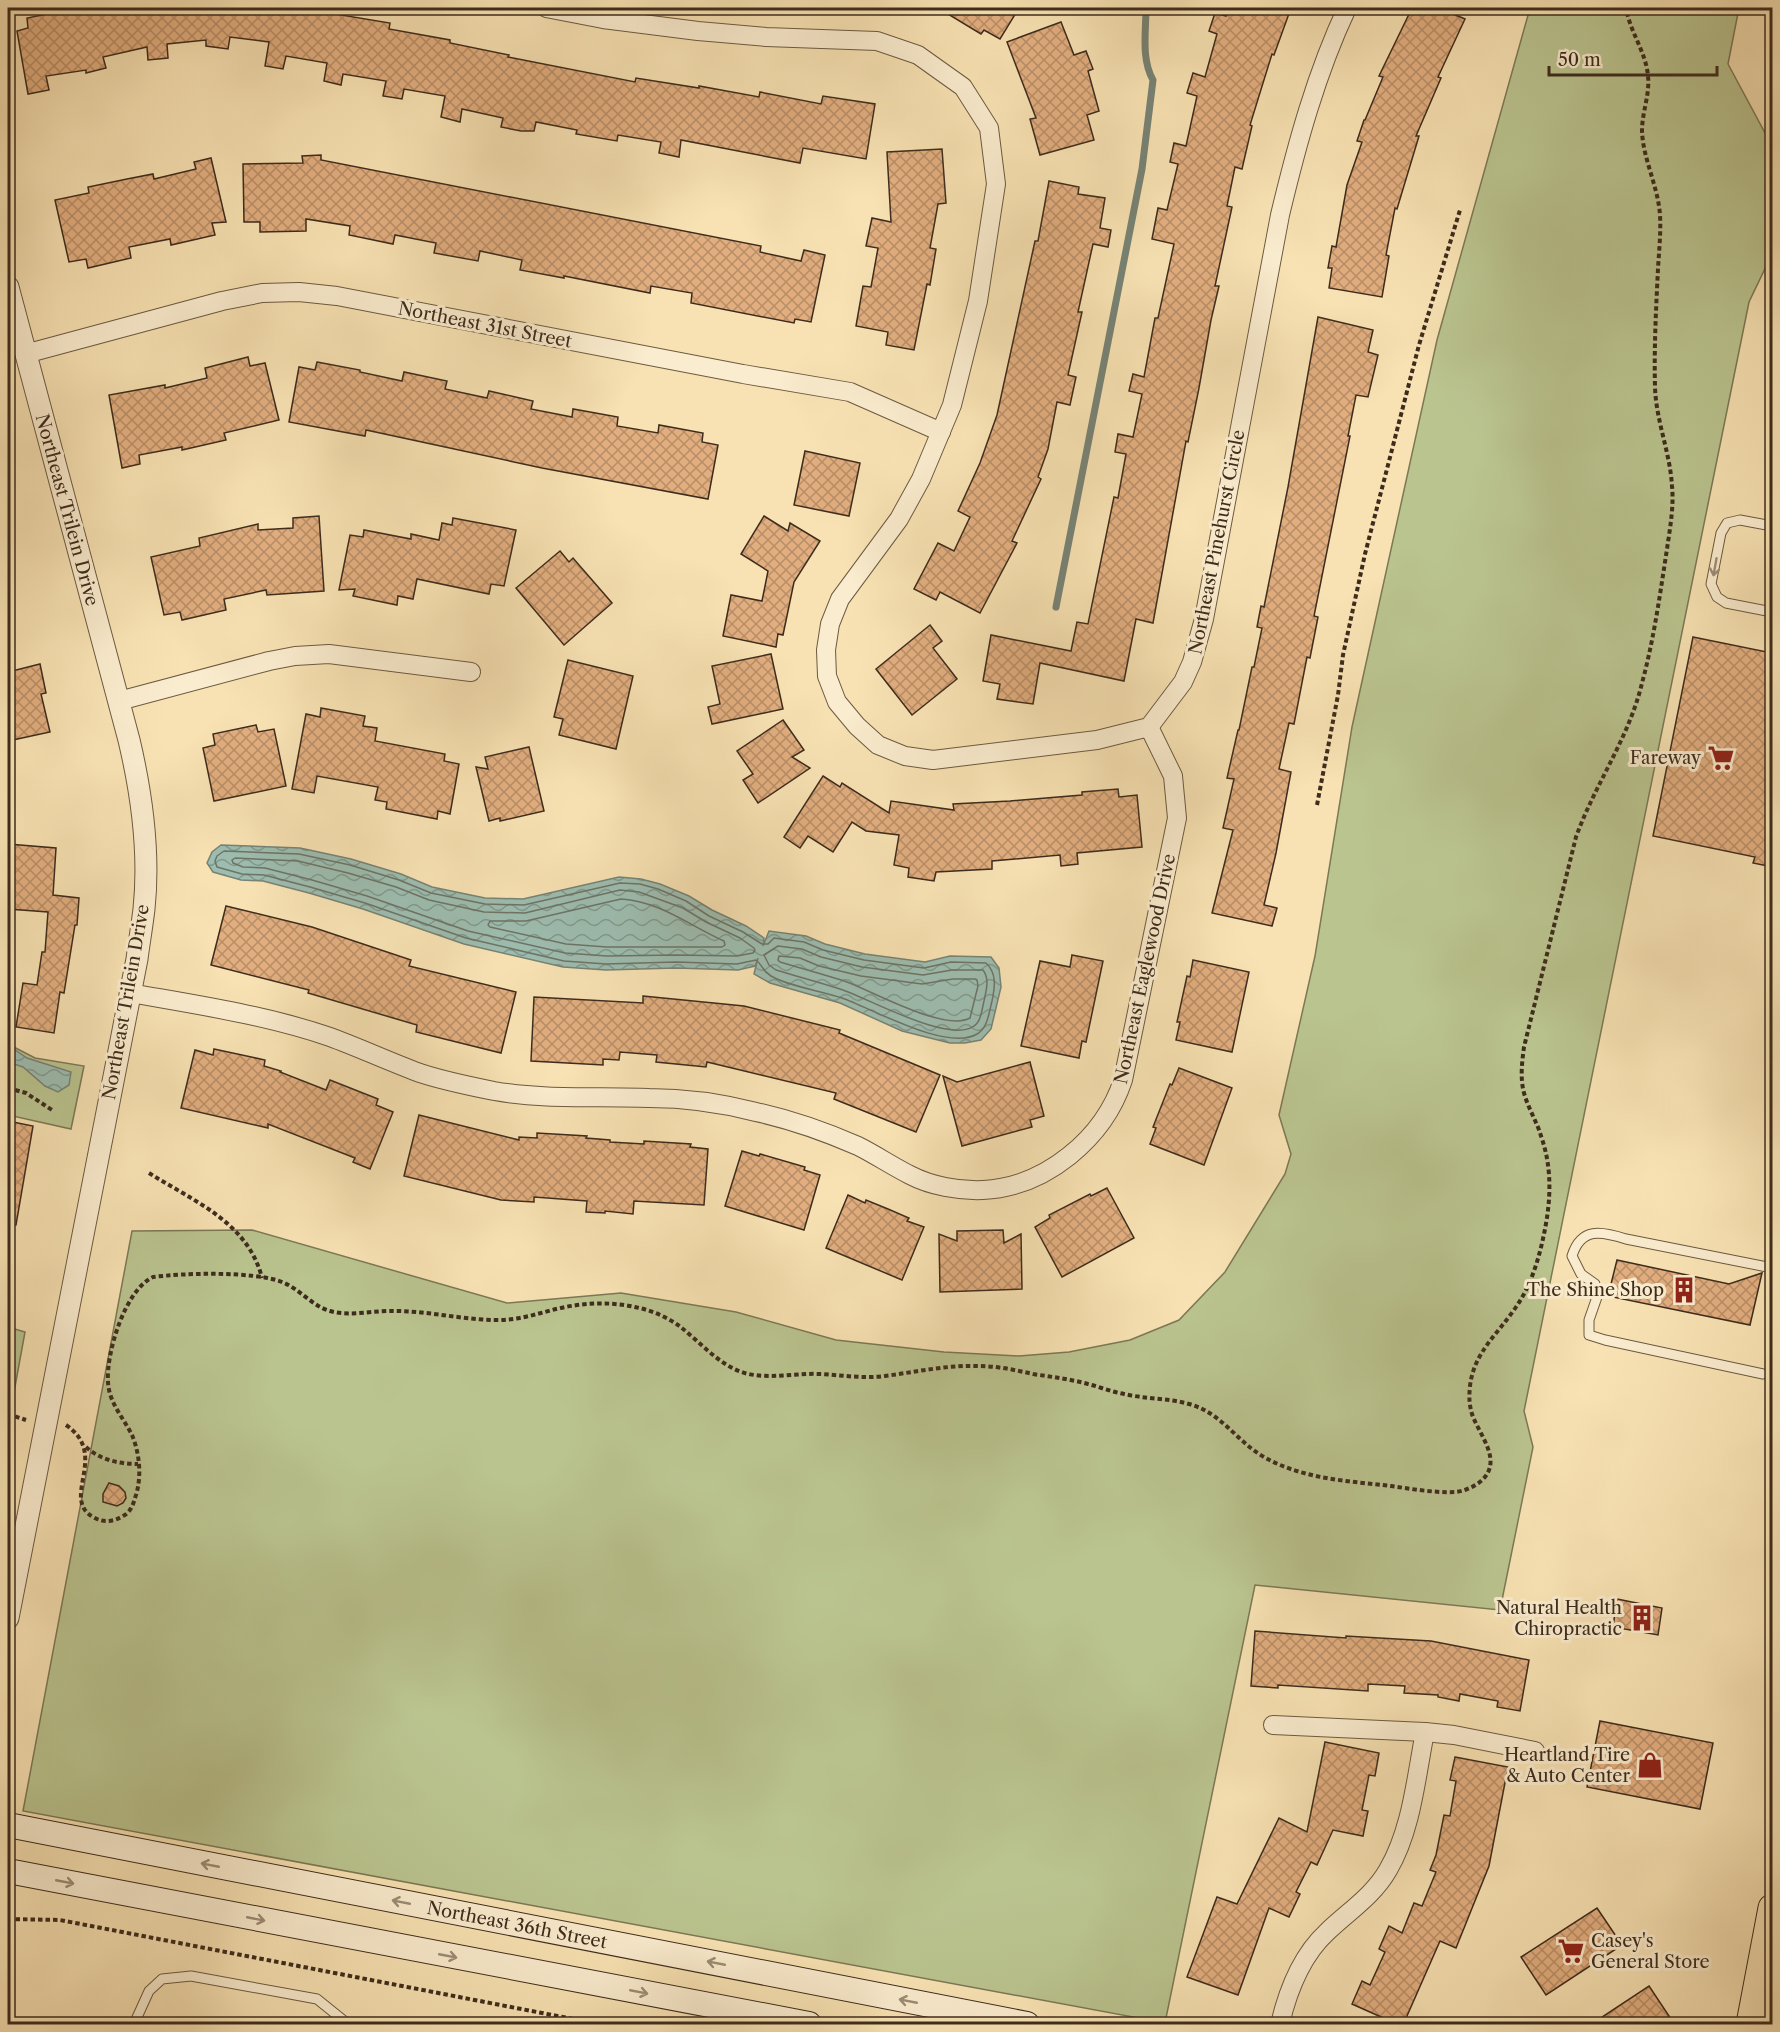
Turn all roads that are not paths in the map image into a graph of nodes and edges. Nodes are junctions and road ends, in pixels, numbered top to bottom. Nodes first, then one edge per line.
1 (546, 8) edge
2 (1347, 8) edge
3 (8, 287) edge
4 (25, 354) junction
5 (941, 432) junction
6 (1773, 526) edge
7 (1773, 612) edge
8 (471, 672) dead end
9 (119, 701) junction
10 (1149, 727) junction
11 (130, 993) junction
12 (1773, 1268) edge
13 (1763, 1374) dead end
14 (16, 1533) edge
15 (12, 1575) edge
16 (8, 1618) edge
17 (1273, 1725) dead end
18 (1425, 1732) junction
19 (1535, 1751) dead end
20 (8, 1825) edge
21 (8, 1871) edge
22 (1773, 1908) edge
23 (134, 2025) edge
24 (348, 2025) edge
25 (808, 2025) edge
26 (1027, 2025) edge
27 (1280, 2025) edge
28 (1750, 2025) edge

1 - 5 street
2 - 10 street, Northeast Pinehurst Circle
3 - 4 street, Northeast Trilein Drive
4 - 5 street, Northeast 31st Street
4 - 9 street, Northeast Trilein Drive
5 - 10 street
6 -> 7 lane
8 - 9 street
9 - 11 street, Northeast Trilein Drive
10 - 11 street, Northeast Eaglewood Drive
11 - 14 street, Northeast Trilein Drive
12 - 13 lane
14 - 15 street, Northeast Trilein Drive
15 - 16 street, Northeast Trilein Drive
17 - 18 street
18 - 19 street
18 - 27 street
26 -> 20 main road, Northeast 36th Street
21 -> 25 main road
22 - 28 main road
23 - 24 lane

